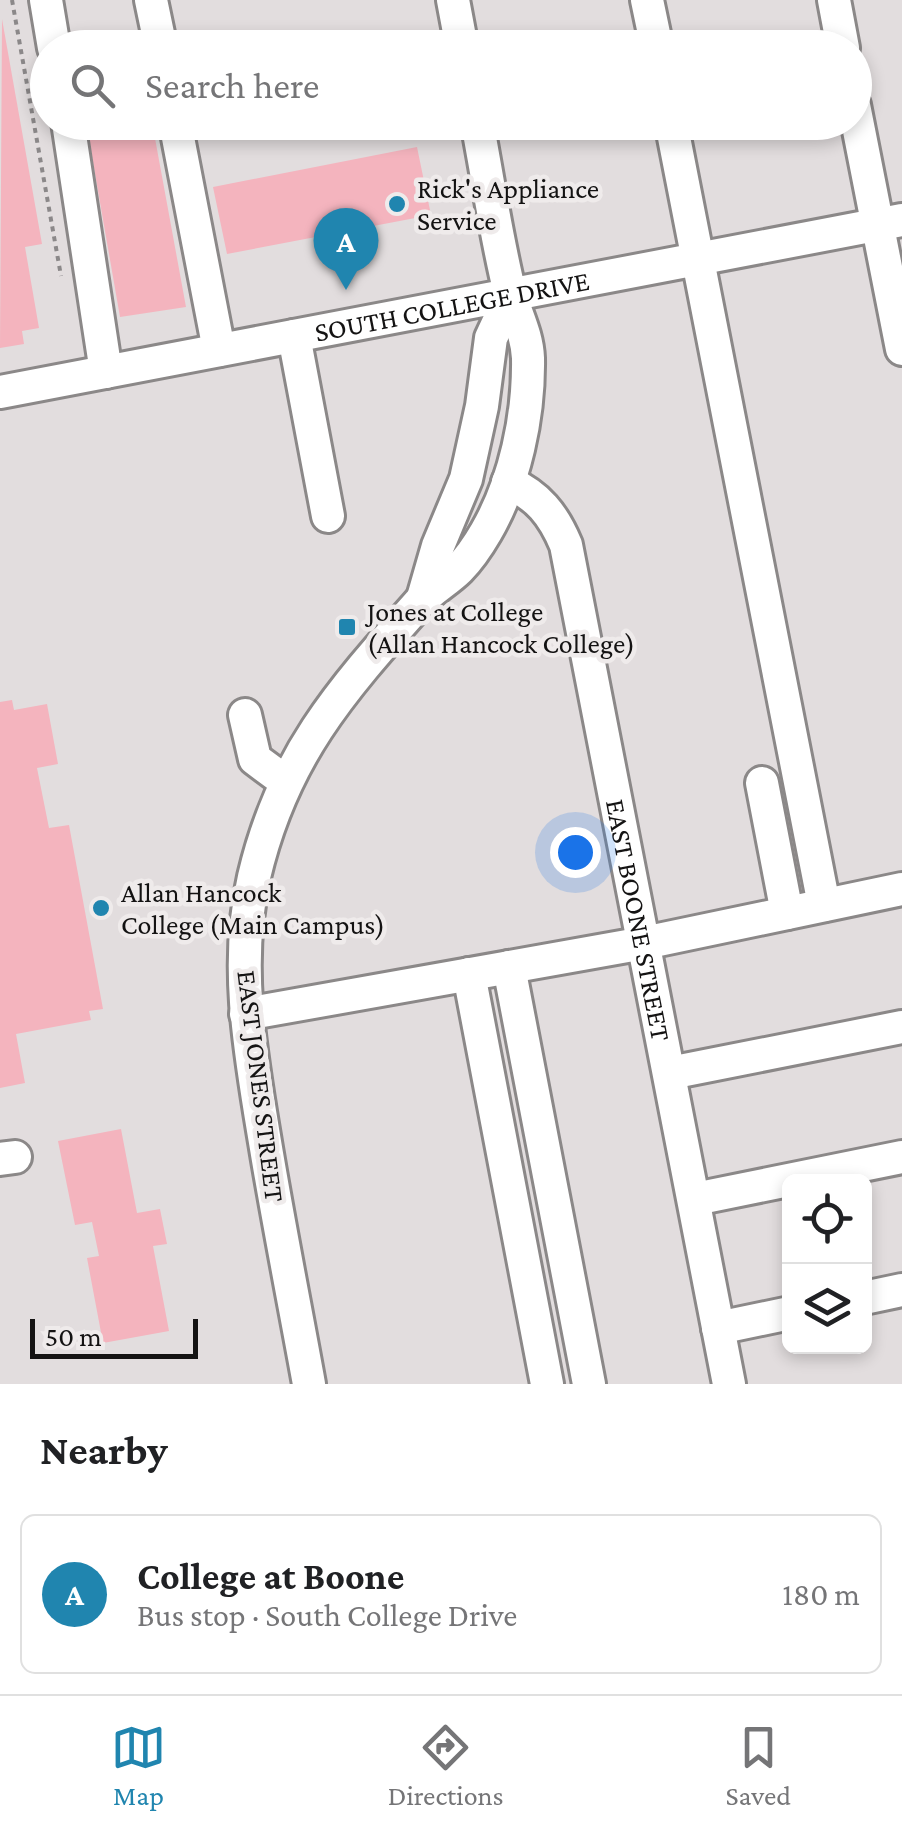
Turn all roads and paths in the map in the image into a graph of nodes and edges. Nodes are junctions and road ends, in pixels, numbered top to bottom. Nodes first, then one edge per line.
1 (12, 0) edge
2 (46, 0) edge
3 (152, 0) edge
4 (453, 0) edge
5 (647, 0) edge
6 (834, 0) edge
7 (51, 30) edge
8 (158, 30) edge
9 (459, 30) edge
10 (653, 30) edge
11 (840, 30) edge
12 (30, 101) edge
13 (37, 140) edge
14 (71, 140) edge
15 (178, 140) edge
16 (481, 140) edge
17 (675, 140) edge
18 (865, 140) edge
19 (890, 222) edge
20 (698, 258) junction
21 (63, 286) dead end
22 (511, 294) junction
23 (294, 336) junction
24 (902, 349) edge
25 (219, 350) junction
26 (106, 372) junction
27 (0, 392) edge
28 (508, 482) junction
29 (328, 516) dead end
30 (423, 598) junction
31 (245, 715) dead end
32 (286, 782) junction
33 (762, 783) dead end
34 (902, 889) edge
35 (824, 906) junction
36 (787, 913) junction
37 (644, 943) junction
38 (508, 968) junction
39 (469, 974) junction
40 (246, 1014) junction
41 (902, 1027) edge
42 (670, 1073) junction
43 (902, 1157) edge
44 (695, 1199) junction
45 (902, 1290) edge
46 (872, 1296) edge
47 (782, 1315) edge
48 (718, 1328) junction
49 (309, 1384) edge
50 (547, 1384) edge
51 (589, 1384) edge
52 (729, 1384) edge

1 - 12 path
2 - 7 street
3 - 8 street
4 - 9 street
5 - 10 street
6 - 11 street
13 - 21 path
14 - 26 street
15 - 25 street
16 - 22 street
17 - 20 street
18 - 19 street
19 - 20 street, SOUTH COLLEGE DRIVE
19 - 24 street
20 - 22 street, SOUTH COLLEGE DRIVE
20 - 35 street
22 - 23 street, SOUTH COLLEGE DRIVE
22 - 28 street, EAST JONES STREET
22 - 30 street, EAST JONES STREET
23 - 25 street, SOUTH COLLEGE DRIVE
23 - 29 street
25 - 26 street, SOUTH COLLEGE DRIVE
26 - 27 street, SOUTH COLLEGE DRIVE
28 - 30 street, EAST JONES STREET
28 - 37 street, EAST BOONE STREET
30 - 32 street, EAST JONES STREET
31 - 32 street
32 - 40 street, EAST JONES STREET
33 - 36 street
34 - 35 street
35 - 36 street
36 - 37 street
37 - 38 street
37 - 42 street, EAST BOONE STREET
38 - 39 street
38 - 51 street
39 - 40 street
39 - 50 street
40 - 49 street, EAST JONES STREET
41 - 42 street
42 - 44 street, EAST BOONE STREET
43 - 44 street
44 - 48 street, EAST BOONE STREET
45 - 46 street
47 - 48 street
48 - 52 street, EAST BOONE STREET

